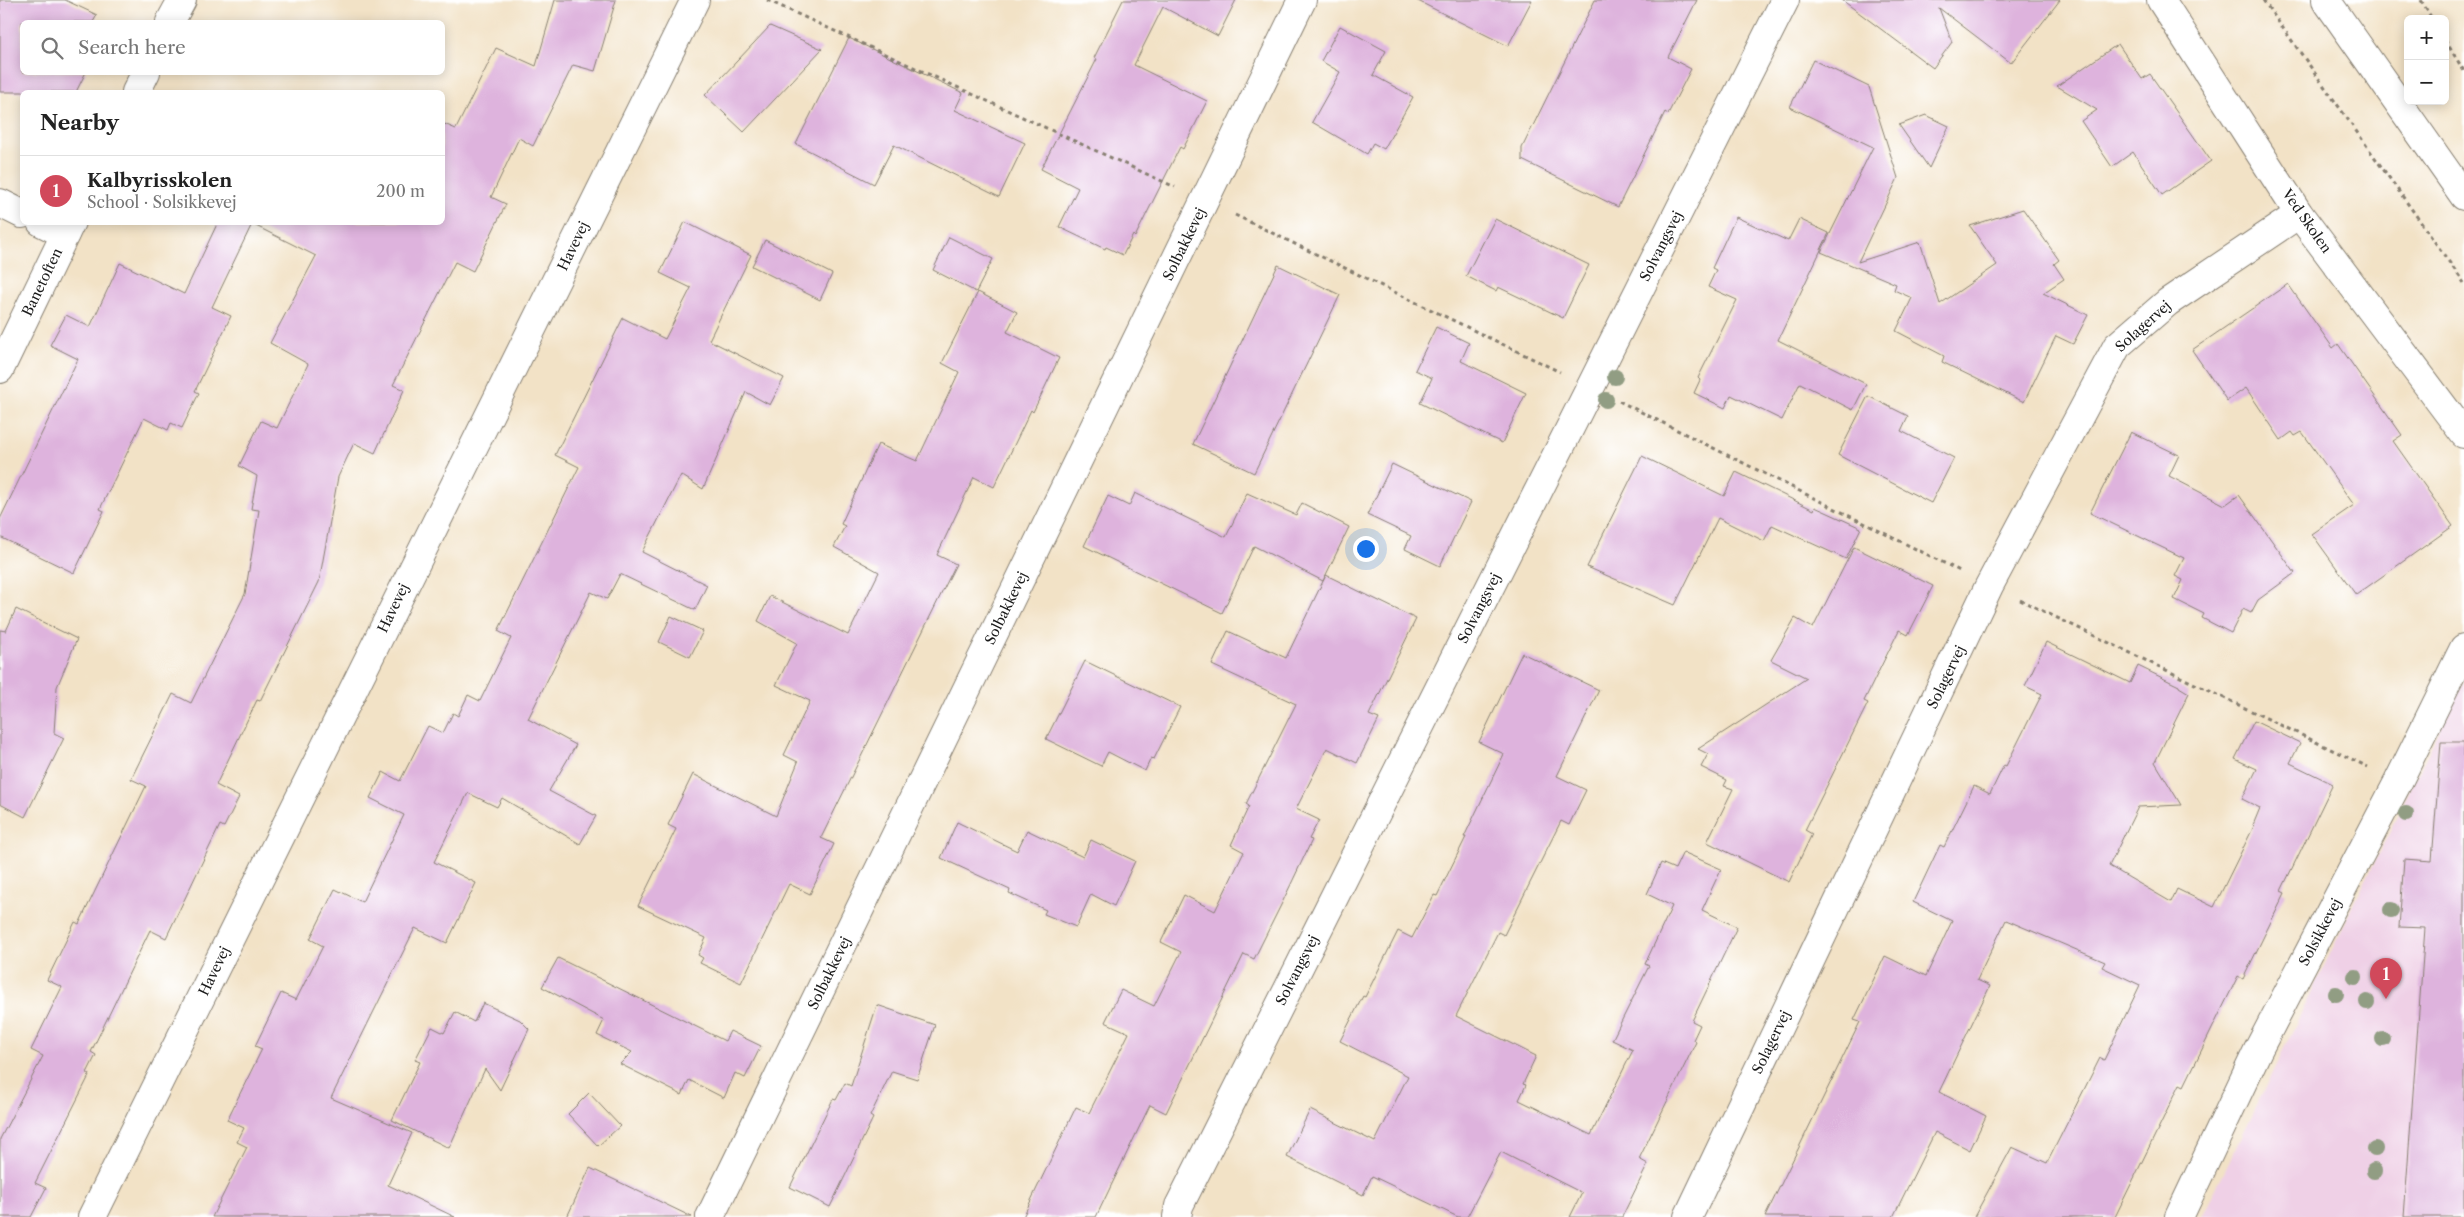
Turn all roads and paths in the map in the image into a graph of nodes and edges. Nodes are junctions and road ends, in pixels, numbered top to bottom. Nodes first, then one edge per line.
1 (182, 0) edge
2 (695, 0) edge
3 (767, 0) edge
4 (1302, 0) edge
5 (1785, 0) edge
6 (2161, 0) edge
7 (2264, 0) edge
8 (2326, 0) edge
9 (2421, 0) edge
10 (2430, 15) edge
11 (171, 20) edge
12 (2449, 46) edge
13 (2464, 70) edge
14 (144, 75) edge
15 (137, 90) edge
16 (2464, 196) edge
17 (1205, 200) junction
18 (0, 203) edge
19 (20, 213) edge
20 (2299, 214) junction
21 (54, 225) edge
22 (68, 228) edge
23 (2464, 283) edge
24 (0, 369) edge
25 (1589, 386) junction
26 (2464, 434) edge
27 (1989, 586) junction
28 (2464, 648) edge
29 (2398, 782) junction
30 (92, 1217) edge
31 (710, 1217) edge
32 (1177, 1217) edge
33 (1688, 1217) edge
34 (2179, 1217) edge

1 - 11 street
2 - 30 street, Havevej
3 - 17 path
4 - 17 street, Solbakkevej
5 - 25 street, Solvangsvej
6 - 20 street, Ved Skolen
7 - 23 path
8 - 16 street
9 - 10 path
12 - 13 path
14 - 15 street
17 - 25 path
17 - 31 street, Solbakkevej
18 - 19 street
20 - 26 street, Ved Skolen
20 - 27 street, Solagervej
21 - 22 street
22 - 24 street, Banetoften
25 - 27 path
25 - 32 street, Solvangsvej
27 - 29 path
27 - 33 street, Solagervej
28 - 29 street, Solsikkevej
29 - 34 street, Solsikkevej

